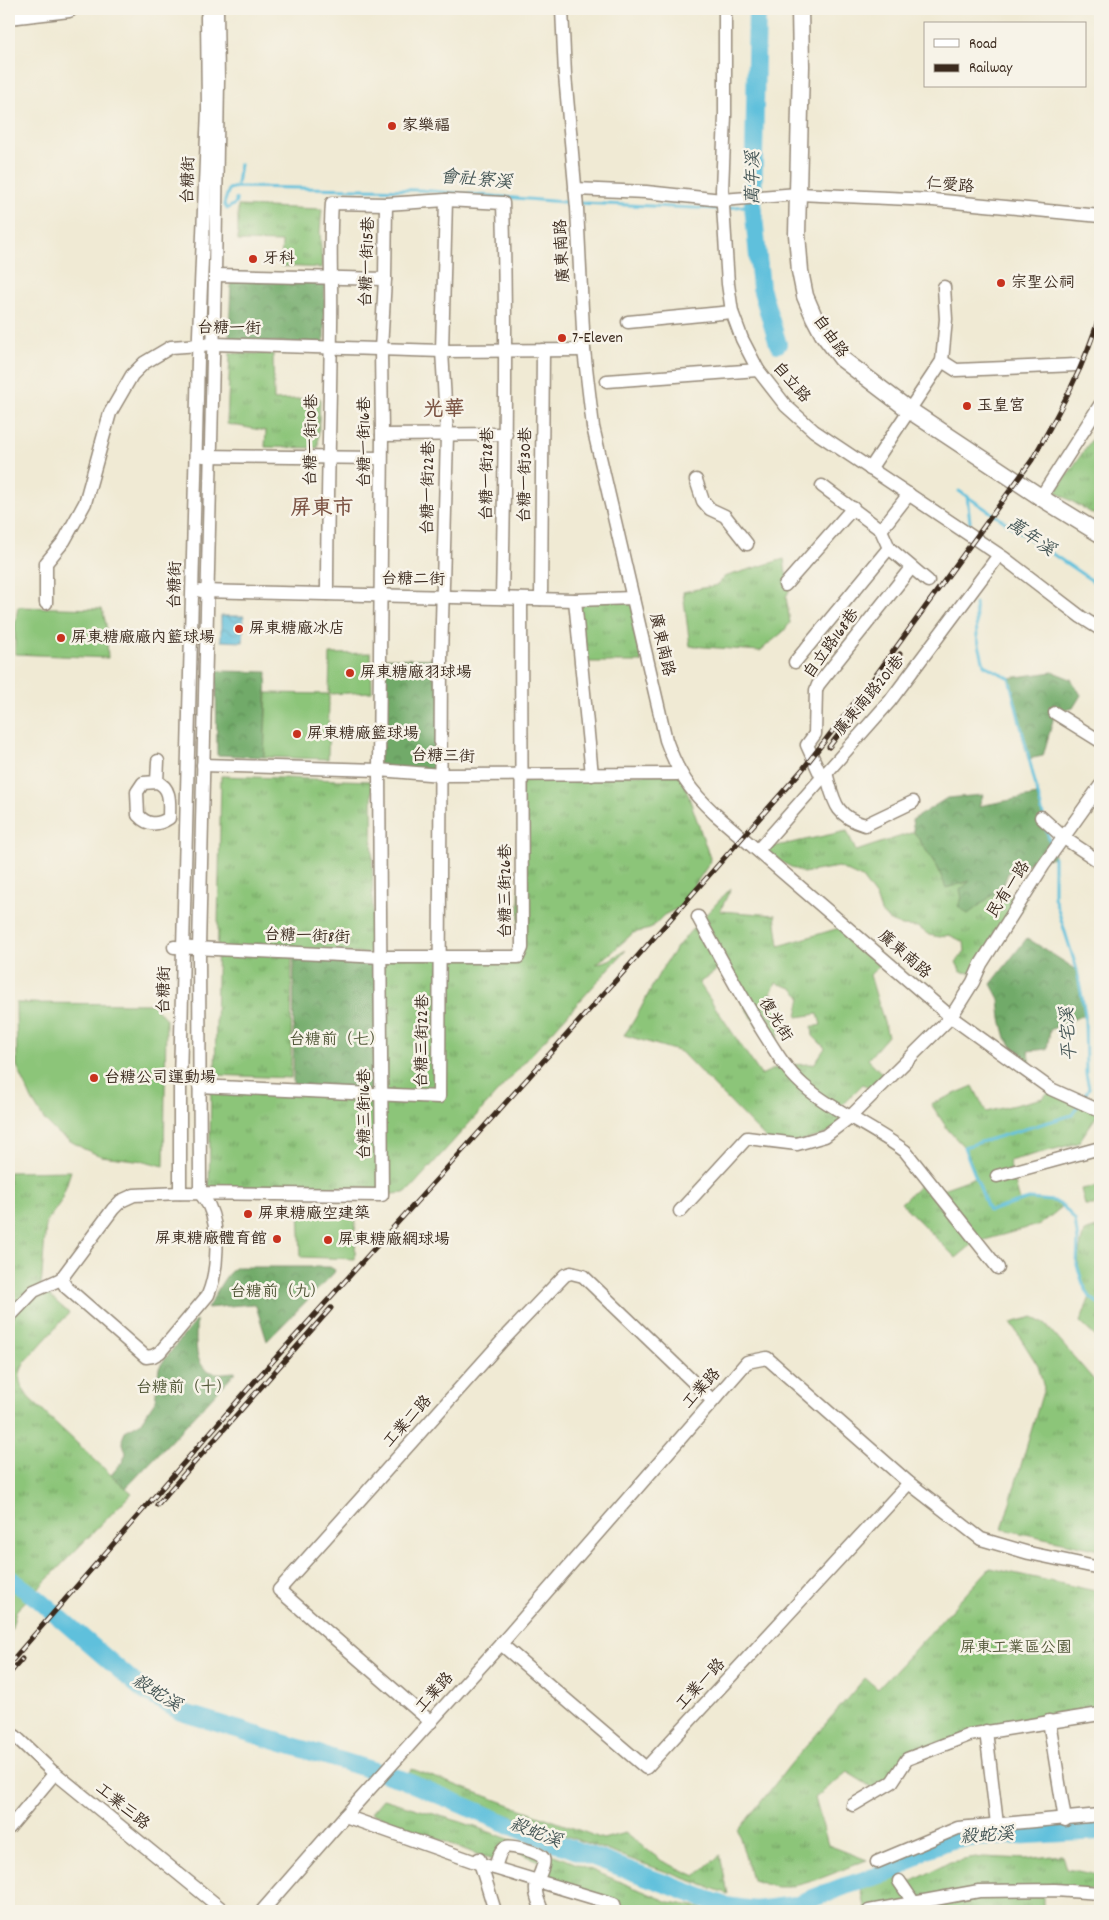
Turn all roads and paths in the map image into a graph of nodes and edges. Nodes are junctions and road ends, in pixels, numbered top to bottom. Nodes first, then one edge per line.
1 (69, 9) edge
2 (210, 9) edge
3 (217, 9) edge
4 (562, 9) edge
5 (725, 9) edge
6 (800, 9) edge
7 (9, 16) edge
8 (211, 163) junction
9 (798, 194) junction
10 (576, 199) junction
11 (446, 200) junction
12 (722, 201) junction
13 (503, 203) joint
14 (386, 204) junction
15 (1100, 216) edge
16 (216, 275) junction
17 (332, 279) junction
18 (385, 279) junction
19 (944, 287) dead end
20 (732, 312) junction
21 (628, 322) dead end
22 (214, 344) junction
23 (199, 345) junction
24 (331, 347) junction
25 (381, 349) junction
26 (543, 350) junction
27 (584, 350) junction
28 (442, 351) junction
29 (505, 351) junction
30 (942, 361) junction
31 (1076, 365) dead end
32 (758, 370) junction
33 (607, 381) dead end
34 (1100, 405) edge
35 (909, 410) junction
36 (506, 434) junction
37 (382, 435) junction
38 (447, 435) junction
39 (196, 456) junction
40 (211, 456) junction
41 (328, 457) junction
42 (381, 458) junction
43 (870, 469) junction
44 (696, 480) dead end
45 (822, 486) dead end
46 (909, 494) junction
47 (1041, 498) junction
48 (853, 508) junction
49 (880, 530) junction
50 (1100, 534) edge
51 (747, 544) dead end
52 (889, 548) junction
53 (999, 555) junction
54 (912, 568) junction
55 (928, 581) dead end
56 (785, 585) dead end
57 (193, 591) junction
58 (207, 591) junction
59 (327, 594) junction
60 (381, 595) junction
61 (443, 597) junction
62 (502, 598) junction
63 (633, 598) junction
64 (521, 599) junction
65 (541, 599) junction
66 (575, 600) junction
67 (46, 602) dead end
68 (1100, 629) edge
69 (795, 662) dead end
70 (1055, 713) dead end
71 (1100, 741) edge
72 (158, 761) dead end
73 (203, 765) junction
74 (379, 770) junction
75 (681, 774) junction
76 (441, 775) junction
77 (592, 775) junction
78 (522, 776) junction
79 (824, 776) junction
80 (157, 782) dead end
81 (1100, 786) edge
82 (913, 802) dead end
83 (1041, 817) dead end
84 (1064, 838) junction
85 (758, 850) junction
86 (1100, 862) edge
87 (698, 917) dead end
88 (178, 948) junction
89 (199, 948) junction
90 (381, 956) junction
91 (440, 957) junction
92 (951, 1017) junction
93 (199, 1086) junction
94 (381, 1094) junction
95 (1100, 1111) edge
96 (850, 1118) junction
97 (1100, 1148) edge
98 (997, 1176) dead end
99 (180, 1193) junction
100 (200, 1193) junction
101 (680, 1211) dead end
102 (998, 1268) dead end
103 (61, 1279) junction
104 (9, 1317) edge
105 (712, 1400) junction
106 (908, 1483) junction
107 (1100, 1568) edge
108 (501, 1644) junction
109 (1100, 1714) edge
110 (1050, 1721) junction
111 (431, 1722) junction
112 (986, 1731) junction
113 (15, 1736) dead end
114 (55, 1774) junction
115 (853, 1805) dead end
116 (1100, 1815) edge
117 (345, 1816) junction
118 (1065, 1820) junction
119 (997, 1824) junction
120 (9, 1828) edge
121 (479, 1859) junction
122 (877, 1862) dead end
123 (495, 1868) junction
124 (537, 1881) junction
125 (899, 1881) dead end
126 (1100, 1893) edge
127 (914, 1907) edge
128 (224, 1911) edge
129 (262, 1911) edge
130 (495, 1911) edge
131 (542, 1911) edge
132 (616, 1911) edge
133 (869, 1911) edge

1 - 7 main road
2 - 8 street, 台糖街
3 - 8 street, 台糖街
4 - 10 street, 廣東南路
5 - 12 street, 自立路
6 - 9 main road, 自由路
8 - 16 street, 台糖街
8 - 23 street, 台糖街
9 - 12 street, 仁愛路
9 - 15 street, 仁愛路
9 - 35 main road, 自由路
10 - 12 street, 仁愛路
10 - 27 street, 廣東南路
11 - 13 street, 台糖一街15巷
11 - 14 street, 台糖一街15巷
11 - 28 street, 台糖一街22巷
12 - 20 street, 自立路
13 - 29 street, 台糖一街28巷
14 - 17 street, 台糖一街10巷
14 - 18 street, 台糖一街15巷
16 - 17 street
16 - 22 street, 台糖街
17 - 18 street
17 - 24 street, 台糖一街10巷
18 - 25 street, 台糖一街15巷
19 - 30 street
20 - 21 street
20 - 32 street, 自立路
22 - 23 street, 台糖一街
22 - 24 street, 台糖一街
22 - 40 street, 台糖街
23 - 39 street, 台糖街
23 - 67 street, 台糖一街
24 - 25 street, 台糖一街
24 - 41 street, 台糖一街10巷
25 - 28 street, 台糖一街
25 - 37 street, 台糖一街16巷
26 - 27 street, 台糖一街
26 - 29 street, 台糖一街
26 - 65 street, 台糖一街30巷
27 - 63 street, 廣東南路
28 - 29 street, 台糖一街
28 - 38 street, 台糖一街22巷
29 - 36 street, 台糖一街28巷
30 - 31 street
30 - 35 street
32 - 33 street
32 - 43 street, 自立路
34 - 47 street
35 - 43 street
35 - 47 main road, 自由路
36 - 38 street
36 - 62 street, 台糖一街28巷
37 - 38 street
37 - 42 street, 台糖一街16巷
38 - 61 street, 台糖一街22巷
39 - 40 street
39 - 57 street, 台糖街
40 - 41 street
40 - 58 street, 台糖街
41 - 42 street
41 - 59 street, 台糖一街10巷
42 - 60 street, 台糖一街16巷
43 - 46 street, 自立路
44 - 51 street
45 - 48 street
46 - 49 street
46 - 53 street, 自立路
47 - 50 main road, 自由路
48 - 49 street
48 - 56 street
49 - 52 street
52 - 54 street
52 - 69 street
53 - 68 street, 自立路
53 - 79 street, 廣東南路201巷
54 - 55 street
54 - 79 street, 自立路168巷
57 - 58 street, 台糖二街
57 - 88 street, 台糖街
58 - 59 street, 台糖二街
58 - 73 street, 台糖街
59 - 60 street, 台糖二街
60 - 61 street, 台糖二街
60 - 74 street, 台糖一街16巷
61 - 62 street, 台糖二街
61 - 76 street, 台糖一街22巷
62 - 64 street, 台糖二街
63 - 66 street, 台糖二街
63 - 75 street, 廣東南路
64 - 65 street, 台糖二街
64 - 78 street
65 - 66 street, 台糖二街
66 - 77 street
70 - 71 street
72 - 80 street
73 - 74 street, 台糖三街
73 - 89 street, 台糖街
74 - 76 street, 台糖三街
74 - 90 street, 台糖三街16巷
75 - 77 street, 台糖三街
75 - 85 street, 廣東南路
76 - 78 street, 台糖三街
76 - 91 street, 台糖三街22巷
77 - 78 street, 台糖三街
78 - 91 street, 台糖三街26巷
79 - 82 street
79 - 85 street, 廣東南路201巷
81 - 84 street, 民有一路
83 - 84 street
84 - 86 street
84 - 92 street, 民有一路
85 - 92 street, 廣東南路
87 - 96 street, 復光街
88 - 89 street, 台糖一街8街
88 - 99 street, 台糖街
89 - 90 street, 台糖一街8街
89 - 93 street, 台糖街
90 - 91 street, 台糖一街8街
90 - 94 street, 台糖三街16巷
91 - 94 street, 台糖三街22巷
92 - 95 street, 廣東南路
92 - 96 street
93 - 94 street, 台糖三街22巷
93 - 100 street, 台糖街
94 - 100 street, 台糖三街16巷
96 - 101 street
96 - 102 street, 復光街
97 - 98 street
99 - 100 street, 台糖三街16巷
99 - 103 street
100 - 103 street
103 - 104 street
105 - 106 street, 工業路
105 - 108 street, 工業路
105 - 111 street, 工業二路
106 - 107 street, 工業路
106 - 108 street, 工業一路
108 - 111 street, 工業路
109 - 110 street
110 - 112 street
110 - 118 street
111 - 117 street, 工業路
112 - 115 street
112 - 119 street
113 - 114 street, 工業三路
114 - 120 street
114 - 128 street, 工業三路
116 - 118 street
117 - 121 street
117 - 129 street
118 - 119 street
119 - 122 street
121 - 123 street
121 - 130 street
123 - 124 street
123 - 124 street
124 - 131 street
124 - 132 street
125 - 127 street
126 - 127 street
127 - 133 street

